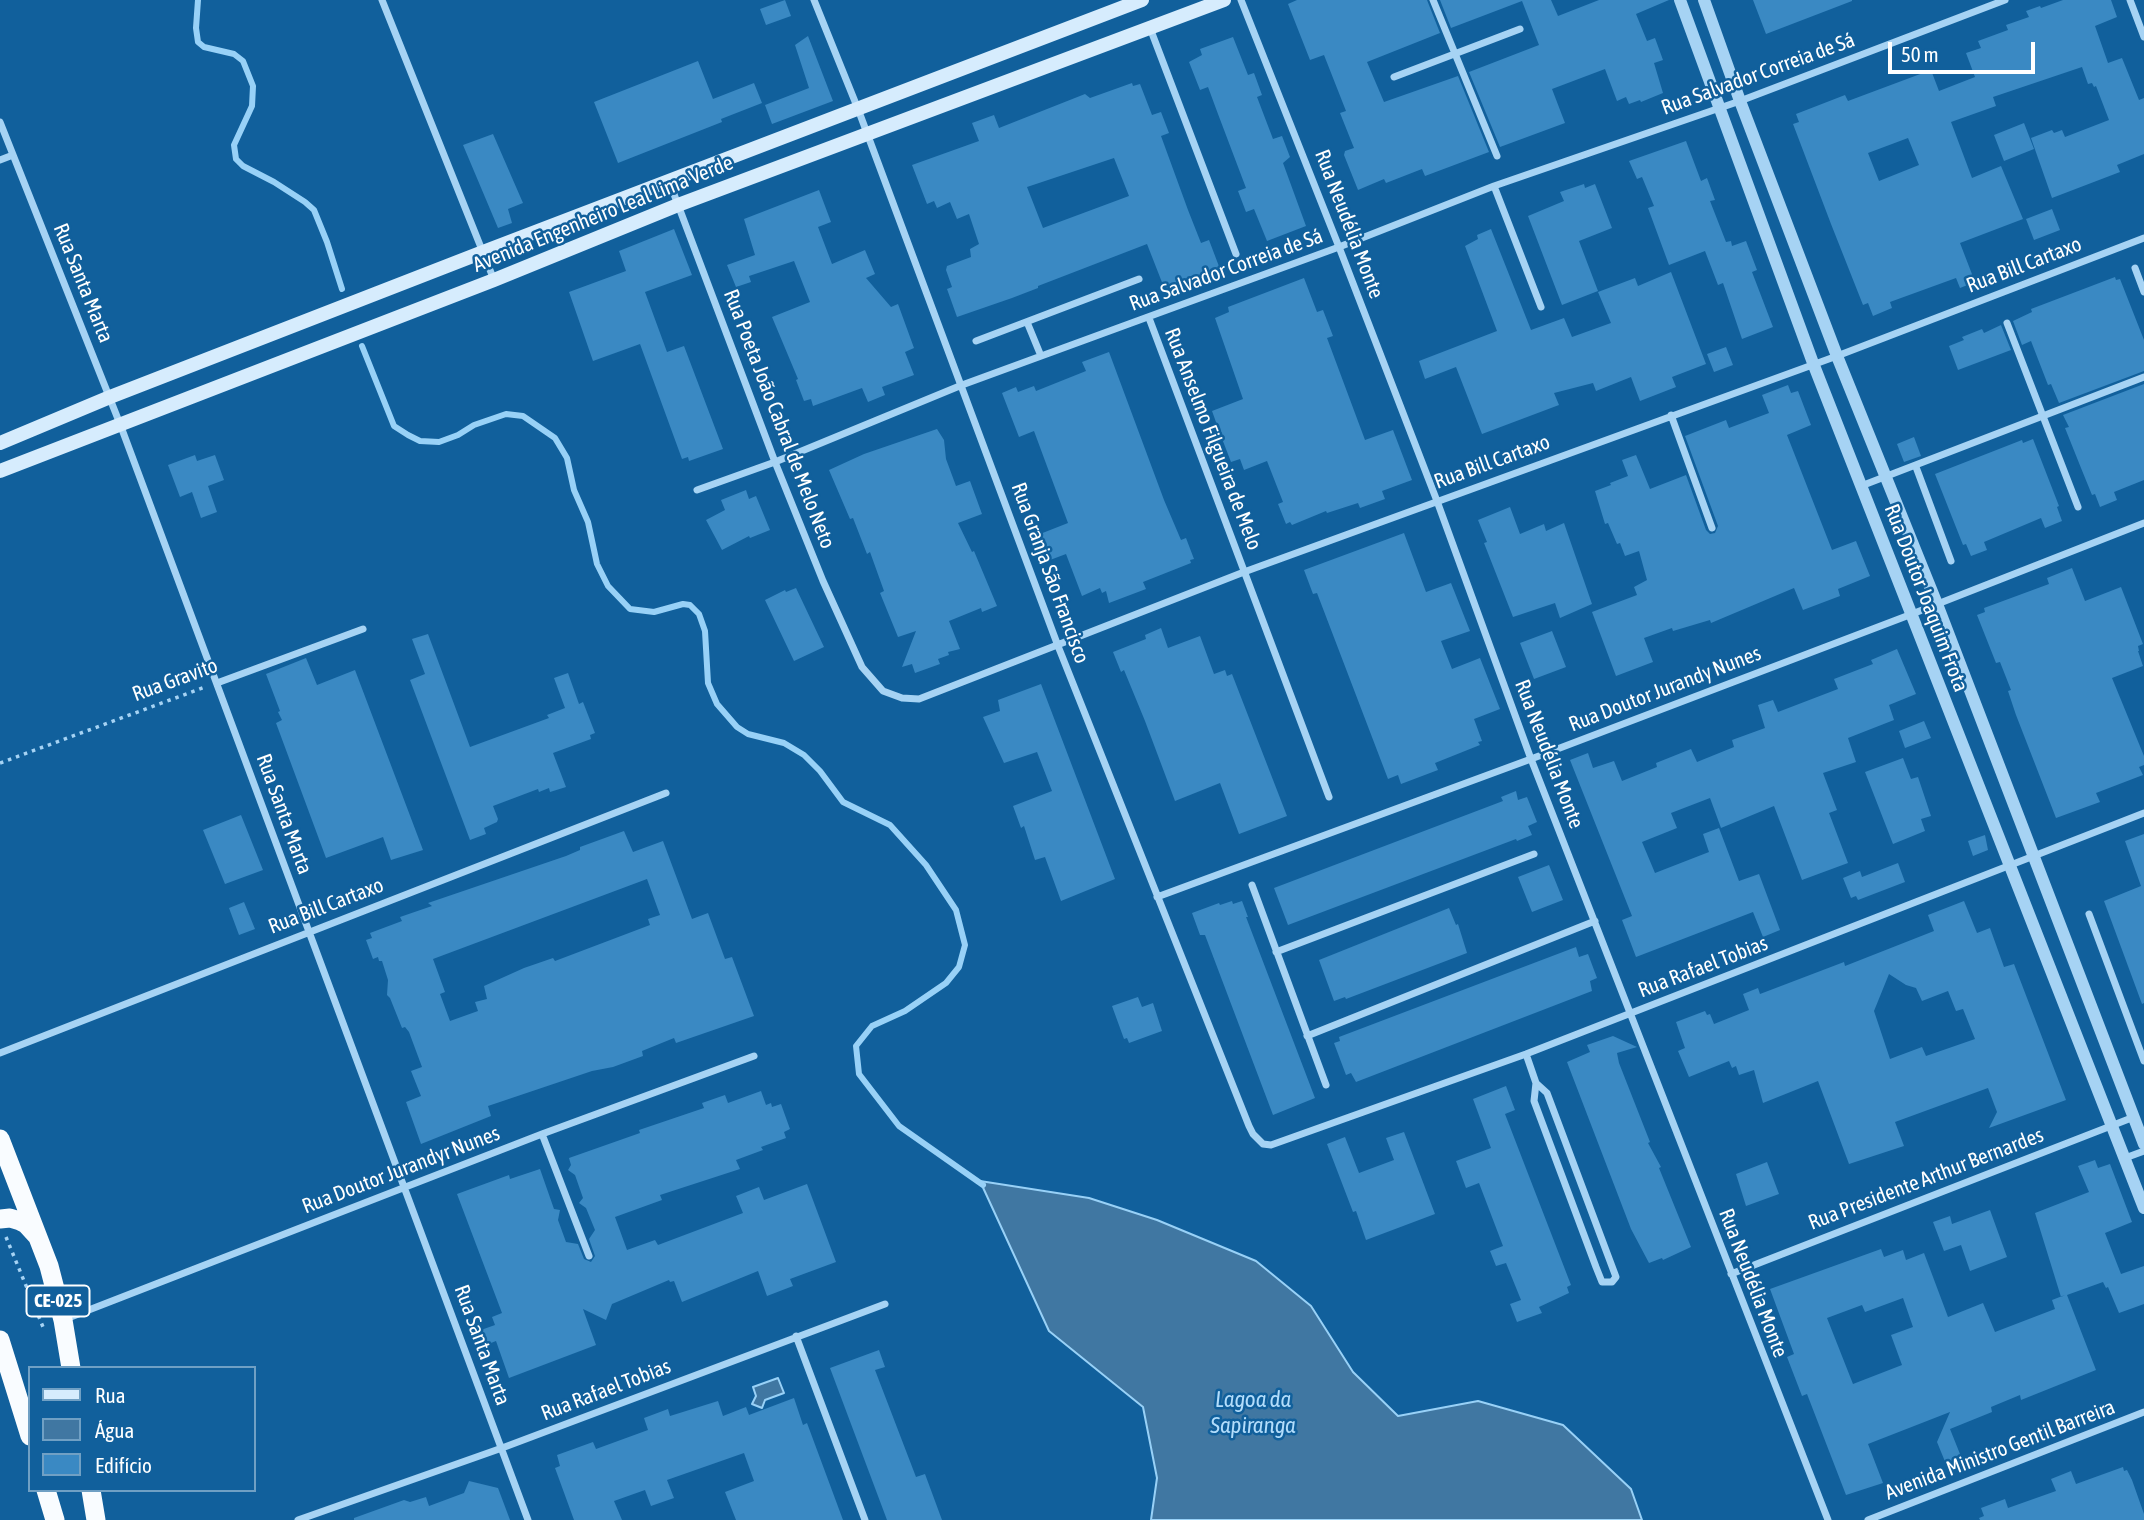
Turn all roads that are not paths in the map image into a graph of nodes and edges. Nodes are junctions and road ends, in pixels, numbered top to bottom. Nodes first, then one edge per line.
1 (814, 0) edge
2 (1142, 0) edge
3 (1224, 0) edge
4 (1241, 0) edge
5 (1433, 0) edge
6 (1680, 0) edge
7 (1704, 0) edge
8 (2005, 0) edge
9 (2130, 0) edge
10 (385, 1) edge
11 (1149, 27) junction
12 (1520, 29) dead end
13 (2144, 37) edge
14 (1455, 54) junction
15 (1394, 77) dead end
16 (1740, 101) junction
17 (1720, 107) junction
18 (858, 109) junction
19 (0, 122) edge
20 (867, 135) junction
21 (13, 155) junction
22 (1497, 156) dead end
23 (0, 160) edge
24 (669, 181) junction
25 (1494, 186) junction
26 (678, 205) junction
27 (2144, 238) edge
28 (1339, 247) junction
29 (483, 252) junction
30 (1236, 254) dead end
31 (2135, 268) dead end
32 (494, 279) junction
33 (1139, 279) dead end
34 (2144, 292) edge
35 (1541, 307) dead end
36 (1149, 318) junction
37 (1027, 322) junction
38 (2007, 323) dead end
39 (976, 341) dead end
40 (1041, 356) junction
41 (1837, 356) junction
42 (1813, 363) junction
43 (2144, 377) edge
44 (962, 385) junction
45 (110, 397) junction
46 (1671, 415) junction
47 (2043, 417) junction
48 (120, 424) junction
49 (0, 443) edge
50 (775, 462) junction
51 (1916, 467) junction
52 (0, 471) edge
53 (1886, 477) junction
54 (1861, 486) junction
55 (697, 491) dead end
56 (1437, 501) junction
57 (2078, 507) dead end
58 (2144, 523) edge
59 (1712, 528) dead end
60 (1951, 561) dead end
61 (1244, 572) junction
62 (1937, 604) junction
63 (1912, 614) junction
64 (363, 629) dead end
65 (1058, 646) junction
66 (862, 667) joint
67 (217, 683) junction
68 (1531, 759) junction
69 (666, 793) dead end
70 (1329, 797) dead end
71 (2144, 813) edge
72 (1534, 854) dead end
73 (2034, 855) junction
74 (2010, 866) junction
75 (1252, 885) dead end
76 (1157, 897) junction
77 (2089, 914) dead end
78 (1595, 922) junction
79 (309, 932) junction
80 (1276, 952) junction
81 (1631, 1013) junction
82 (1307, 1035) junction
83 (0, 1053) edge
84 (1526, 1054) junction
85 (754, 1056) dead end
86 (2144, 1061) edge
87 (1536, 1083) junction
88 (1325, 1085) dead end
89 (2134, 1117) junction
90 (2113, 1125) junction
91 (542, 1134) junction
92 (0, 1139) edge
93 (2144, 1144) edge
94 (1271, 1145) joint
95 (2144, 1151) edge
96 (2125, 1158) junction
97 (404, 1187) junction
98 (2144, 1208) edge
99 (3, 1227) edge
100 (38, 1236) junction
101 (589, 1256) dead end
102 (1731, 1274) junction
103 (885, 1304) dead end
104 (63, 1320) junction
105 (796, 1336) junction
106 (0, 1342) edge
107 (71, 1366) edge
108 (2144, 1412) edge
109 (28, 1430) edge
110 (502, 1448) junction
111 (47, 1492) edge
112 (91, 1492) edge
113 (55, 1520) edge
114 (96, 1520) edge
115 (298, 1520) edge
116 (528, 1520) edge
117 (865, 1520) edge
118 (1828, 1520) edge
119 (1868, 1520) edge

1 - 18 street, Rua Granja São Francisco
2 - 18 main road, Avenida Engenheiro Leal Lima Verde
3 - 11 main road, Avenida Engenheiro Leal Lima Verde
4 - 28 street, Rua Neudélia Monte
5 - 14 street
6 - 17 street, Rua Doutor Joaquim Frota
7 - 16 street, Rua Doutor Joaquim Frota
8 - 16 street, Rua Salvador Correia de Sá
9 - 13 street
10 - 29 street
11 - 20 main road, Avenida Engenheiro Leal Lima Verde
11 - 30 street
12 - 14 street
14 - 15 street
14 - 22 street
16 - 17 street, Rua Salvador Correia de Sá
16 - 41 street, Rua Doutor Joaquim Frota
17 - 25 street, Rua Salvador Correia de Sá
17 - 42 street, Rua Doutor Joaquim Frota
18 - 20 street, Rua Granja São Francisco
18 - 24 main road, Avenida Engenheiro Leal Lima Verde
19 - 21 street, Rua Santa Marta
20 - 26 main road, Avenida Engenheiro Leal Lima Verde
20 - 44 street, Rua Granja São Francisco
21 - 23 street
21 - 45 street, Rua Santa Marta
24 - 26 street, Rua Poeta João Cabral de Melo Neto
24 - 29 main road, Avenida Engenheiro Leal Lima Verde
25 - 28 street, Rua Salvador Correia de Sá
25 - 35 street
26 - 32 main road, Avenida Engenheiro Leal Lima Verde
26 - 50 street, Rua Poeta João Cabral de Melo Neto
27 - 41 street, Rua Bill Cartaxo
28 - 36 street, Rua Salvador Correia de Sá
28 - 56 street, Rua Neudélia Monte
29 - 32 street
29 - 45 main road, Avenida Engenheiro Leal Lima Verde
31 - 34 street
32 - 48 main road, Avenida Engenheiro Leal Lima Verde
33 - 37 street
36 - 40 street, Rua Salvador Correia de Sá
36 - 61 street, Rua Anselmo Filgueira de Melo
37 - 39 street
37 - 40 street
38 - 47 street
40 - 44 street, Rua Salvador Correia de Sá
41 - 42 street, Rua Bill Cartaxo
41 - 53 street, Rua Doutor Joaquim Frota
42 - 46 street, Rua Bill Cartaxo
42 - 54 street, Rua Doutor Joaquim Frota
43 - 47 street
44 - 50 street, Rua Salvador Correia de Sá
44 - 65 street, Rua Granja São Francisco
45 - 48 street, Rua Santa Marta
45 - 49 main road, Avenida Engenheiro Leal Lima Verde
46 - 56 street, Rua Bill Cartaxo
46 - 59 street
47 - 51 street
47 - 57 street
48 - 52 main road, Avenida Engenheiro Leal Lima Verde
48 - 67 street, Rua Santa Marta
50 - 55 street, Rua Salvador Correia de Sá
50 - 66 street, Rua Poeta João Cabral de Melo Neto
51 - 53 street
51 - 60 street
53 - 54 street
53 - 62 street, Rua Doutor Joaquim Frota
54 - 63 street, Rua Doutor Joaquim Frota
56 - 61 street, Rua Bill Cartaxo
56 - 68 street, Rua Neudélia Monte
58 - 62 street, Rua Doutor Jurandy Nunes
61 - 65 street, Rua Bill Cartaxo
61 - 70 street, Rua Anselmo Filgueira de Melo
62 - 63 street, Rua Doutor Jurandy Nunes
62 - 73 street, Rua Doutor Joaquim Frota
63 - 68 street, Rua Doutor Jurandy Nunes
63 - 74 street, Rua Doutor Joaquim Frota
64 - 67 street, Rua Gravito
65 - 66 street, Rua Bill Cartaxo
65 - 76 street, Rua Granja São Francisco
67 - 79 street, Rua Santa Marta
68 - 76 street, Rua Doutor Jurandy Nunes
68 - 78 street, Rua Neudélia Monte
69 - 79 street, Rua Bill Cartaxo
71 - 73 street, Rua Rafael Tobias
72 - 80 street
73 - 74 street, Rua Rafael Tobias
73 - 89 street, Rua Doutor Joaquim Frota
74 - 81 street, Rua Rafael Tobias
74 - 90 street, Rua Doutor Joaquim Frota
75 - 80 street
76 - 94 street, Rua Granja São Francisco
77 - 86 street
78 - 81 street, Rua Neudélia Monte
78 - 82 street
79 - 83 street, Rua Bill Cartaxo
79 - 97 street, Rua Santa Marta
80 - 82 street
81 - 84 street, Rua Rafael Tobias
81 - 102 street, Rua Neudélia Monte
82 - 88 street
84 - 87 street
84 - 94 street, Rua Rafael Tobias
85 - 91 street, Rua Doutor Jurandyr Nunes
87 - 87 street
89 - 90 street, Rua Presidente Arthur Bernardes
89 - 93 street, Rua Doutor Joaquim Frota
90 - 96 street, Rua Doutor Joaquim Frota
90 - 102 street, Rua Presidente Arthur Bernardes
91 - 97 street, Rua Doutor Jurandyr Nunes
91 - 101 street
92 - 100 highway, CE-025
95 - 96 street
96 - 98 street, Rua Doutor Joaquim Frota
97 - 104 street, Rua Doutor Jurandyr Nunes
97 - 110 street, Rua Santa Marta
99 - 100 highway
100 - 104 highway, CE-025
102 - 118 street, Rua Neudélia Monte
103 - 105 street, Rua Rafael Tobias
104 - 107 highway, CE-025
105 - 110 street, Rua Rafael Tobias
105 - 117 street
106 - 109 highway
108 - 119 street, Avenida Ministro Gentil Barreira
110 - 115 street, Rua Rafael Tobias
110 - 116 street, Rua Santa Marta
111 - 113 highway
112 - 114 highway

